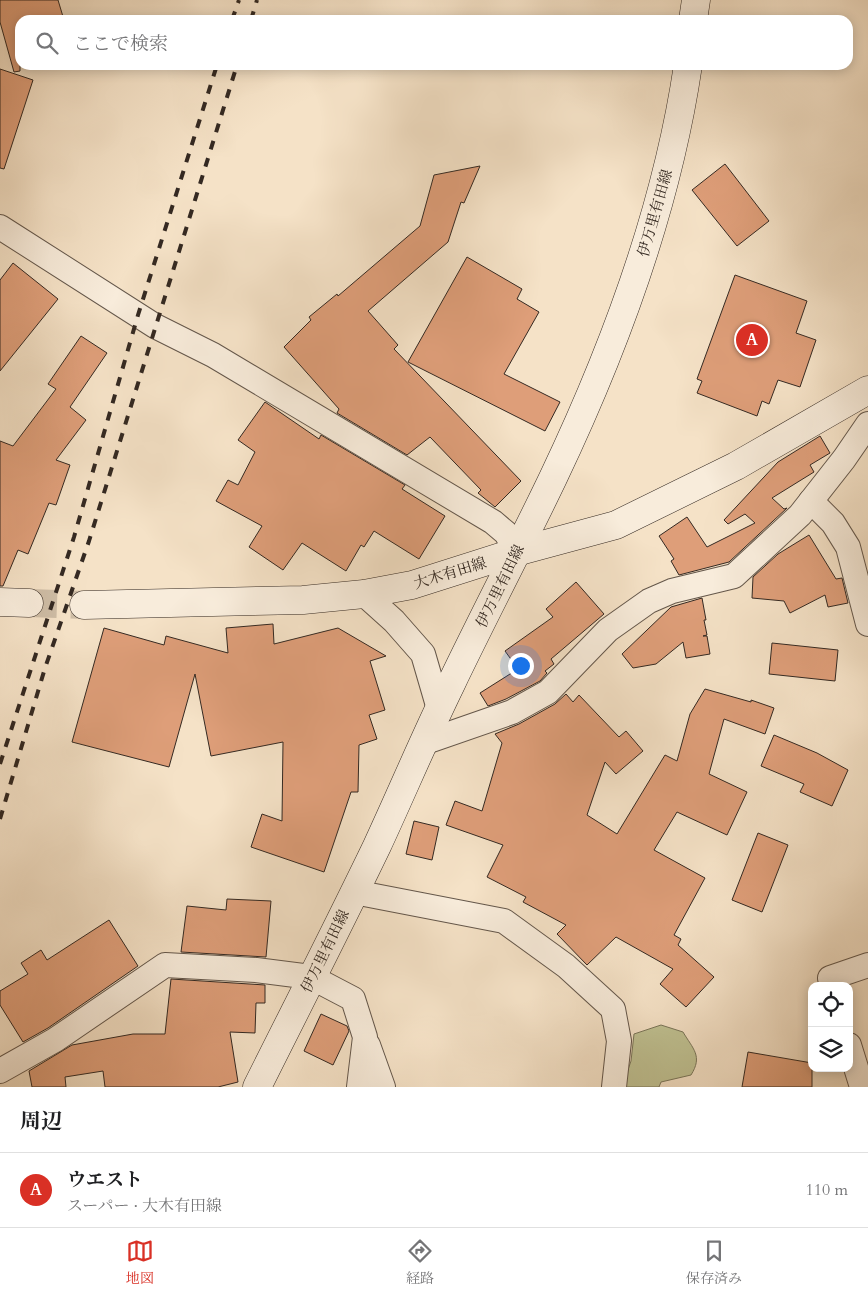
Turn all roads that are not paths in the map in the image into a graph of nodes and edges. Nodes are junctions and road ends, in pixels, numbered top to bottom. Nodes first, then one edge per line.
1 (696, 0) edge
2 (694, 15) edge
3 (687, 70) edge
4 (0, 227) edge
5 (868, 390) edge
6 (868, 424) edge
7 (811, 501) junction
8 (516, 552) junction
9 (364, 594) junction
10 (0, 602) edge
11 (30, 603) tunnel mouth
12 (84, 605) tunnel mouth
13 (868, 624) edge
14 (440, 709) junction
15 (423, 743) junction
16 (354, 892) junction
17 (868, 966) edge
18 (311, 978) junction
19 (831, 982) edge
20 (365, 1037) junction
21 (853, 1058) edge
22 (0, 1072) edge
23 (257, 1087) edge
24 (359, 1087) edge
25 (383, 1087) edge
26 (614, 1087) edge
27 (862, 1087) edge

1 - 2 main road
3 - 8 main road, 伊万里有田線
4 - 8 street
5 - 8 main road, 大木有田線
6 - 7 street
7 - 13 street
7 - 15 street
8 - 9 main road, 大木有田線
8 - 14 main road, 伊万里有田線
9 - 12 main road, 大木有田線
9 - 14 street
10 - 11 main road
14 - 15 main road, 伊万里有田線
15 - 16 main road, 伊万里有田線
16 - 18 main road, 伊万里有田線
16 - 26 street
17 - 19 street
18 - 20 street
18 - 22 street
18 - 23 main road, 伊万里有田線
20 - 24 street
20 - 25 street
21 - 27 street

